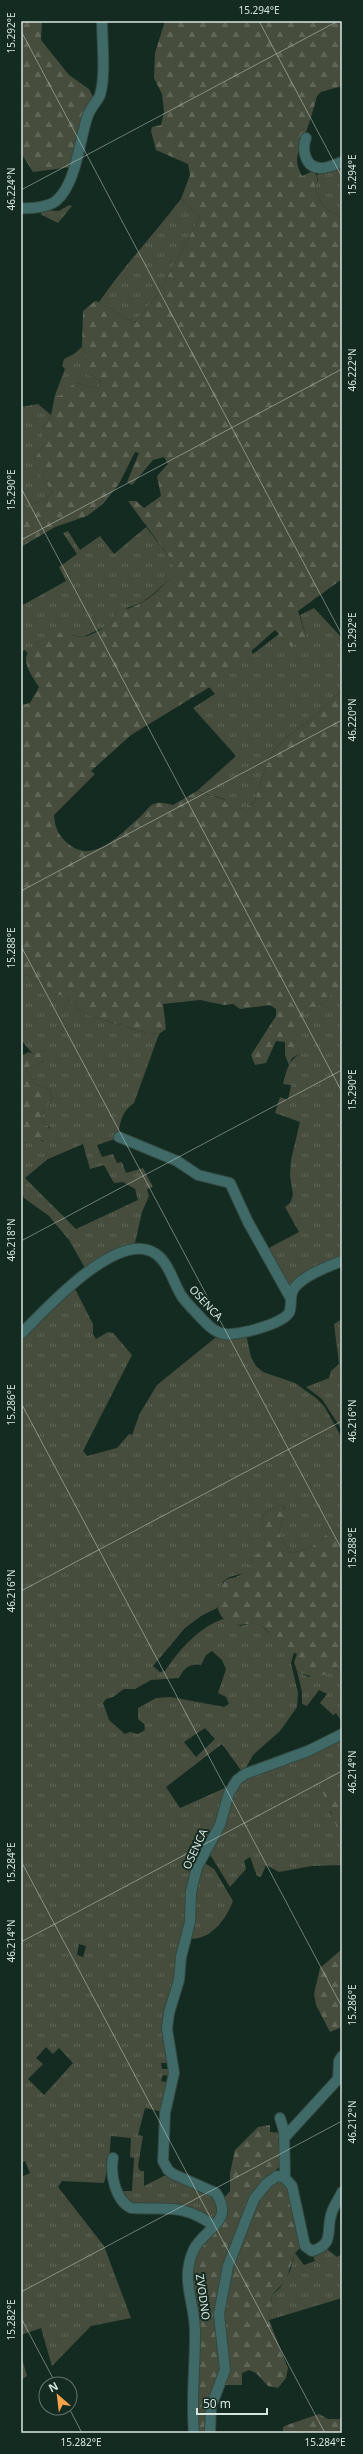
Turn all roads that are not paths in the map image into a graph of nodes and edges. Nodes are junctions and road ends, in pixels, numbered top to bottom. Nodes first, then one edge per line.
1 (102, 21) edge
2 (306, 138) dead end
3 (342, 162) edge
4 (21, 208) edge
5 (119, 1137) dead end
6 (342, 1261) edge
7 (290, 1296) junction
8 (21, 1334) edge
9 (342, 1734) edge
10 (169, 2043) joint
11 (342, 2056) edge
12 (280, 2118) dead end
13 (284, 2138) junction
14 (113, 2158) dead end
15 (284, 2178) junction
16 (342, 2192) edge
17 (215, 2226) junction
18 (194, 2433) edge
19 (210, 2433) edge

1 - 4 street
2 - 3 street
5 - 7 street
6 - 7 street
7 - 8 street, OSENCA
9 - 10 street, OSENCA
10 - 17 street, ZVODNO
11 - 13 street
12 - 13 street
13 - 15 street
14 - 17 street
15 - 16 street
15 - 19 street, ZVODNO
17 - 18 street, ZVODNO

